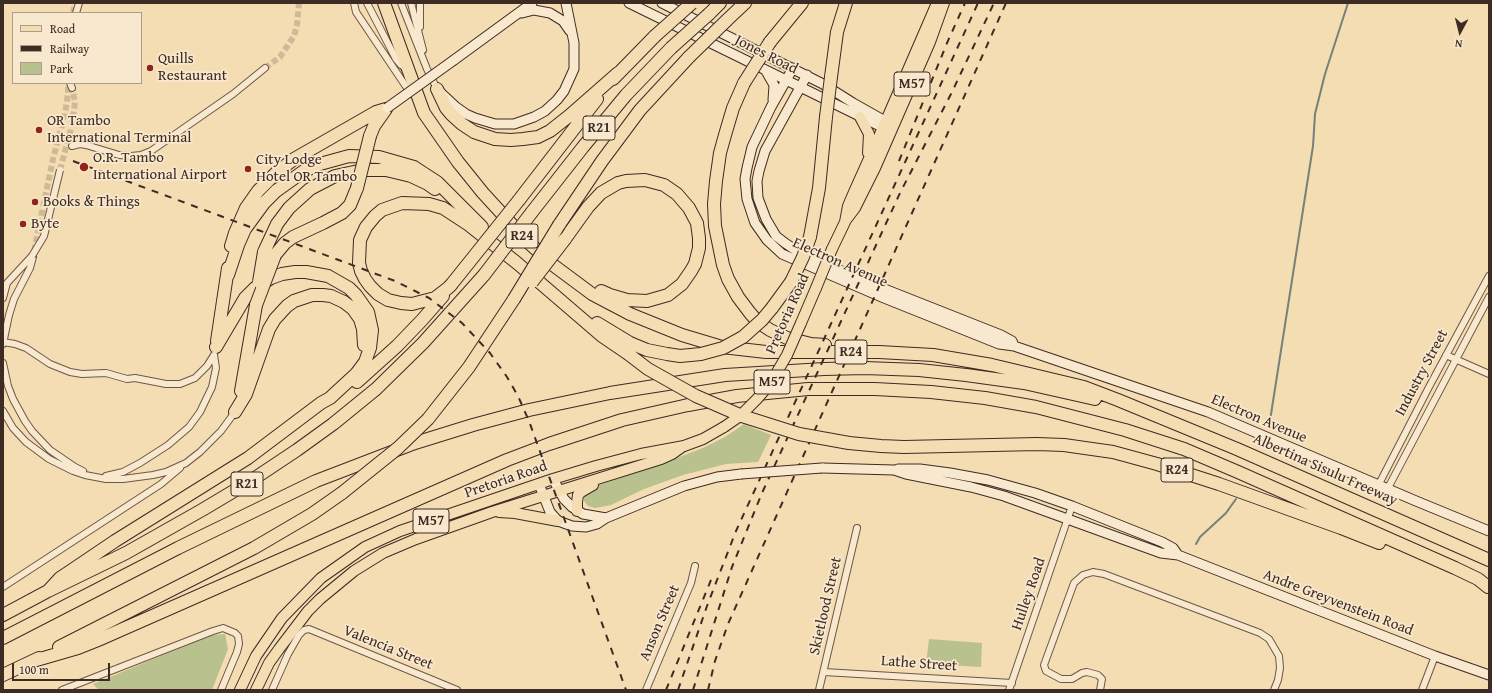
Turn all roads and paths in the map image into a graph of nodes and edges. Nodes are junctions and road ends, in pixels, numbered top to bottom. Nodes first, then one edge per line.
1 (354, 3) edge
2 (367, 3) edge
3 (384, 3) edge
4 (401, 3) edge
5 (411, 3) edge
6 (420, 3) edge
7 (532, 3) edge
8 (566, 3) edge
9 (629, 3) edge
10 (662, 3) edge
11 (692, 3) edge
12 (720, 3) edge
13 (745, 3) edge
14 (802, 3) edge
15 (846, 3) edge
16 (937, 3) edge
17 (944, 3) edge
18 (512, 18) junction
19 (420, 35) junction
20 (573, 36) junction
21 (424, 60) junction
22 (265, 68) tunnel mouth
23 (793, 68) junction
24 (408, 70) junction
25 (765, 70) junction
26 (618, 73) junction
27 (807, 75) junction
28 (786, 80) junction
29 (800, 88) junction
30 (437, 89) junction
31 (820, 97) junction
32 (790, 105) junction
33 (771, 107) junction
34 (386, 108) junction
35 (424, 113) junction
36 (860, 117) junction
37 (889, 127) junction
38 (72, 146) dead end
39 (866, 163) junction
40 (60, 170) tunnel mouth
41 (466, 210) junction
42 (845, 222) junction
43 (270, 254) junction
44 (33, 257) tunnel mouth
45 (517, 263) junction
46 (565, 274) junction
47 (228, 276) junction
48 (1489, 276) edge
49 (450, 287) junction
50 (1489, 296) edge
51 (3, 298) edge
52 (517, 298) junction
53 (3, 343) edge
54 (1014, 346) junction
55 (628, 348) junction
56 (215, 351) junction
57 (933, 355) junction
58 (1446, 355) junction
59 (1455, 359) junction
60 (3, 363) edge
61 (1489, 374) edge
62 (321, 403) junction
63 (3, 412) edge
64 (234, 412) junction
65 (1146, 412) junction
66 (1407, 428) junction
67 (1417, 433) junction
68 (684, 446) junction
69 (248, 458) junction
70 (186, 463) junction
71 (894, 470) junction
72 (613, 474) junction
73 (98, 477) junction
74 (553, 479) junction
75 (539, 484) junction
76 (1379, 484) junction
77 (1388, 488) junction
78 (559, 491) junction
79 (543, 495) junction
80 (1072, 506) junction
81 (577, 511) junction
82 (492, 512) junction
83 (606, 518) junction
84 (1068, 518) junction
85 (558, 521) junction
86 (857, 528) dead end
87 (1489, 530) edge
88 (1178, 555) junction
89 (1489, 560) edge
90 (695, 566) dead end
91 (3, 587) edge
92 (1489, 587) edge
93 (48, 591) junction
94 (3, 615) edge
95 (3, 638) edge
96 (1435, 656) junction
97 (33, 661) junction
98 (824, 672) junction
99 (3, 675) edge
100 (1489, 675) edge
101 (1012, 683) junction
102 (62, 690) edge
103 (221, 690) edge
104 (240, 690) edge
105 (256, 690) edge
106 (272, 690) edge
107 (457, 690) edge
108 (646, 690) edge
109 (819, 690) edge
110 (1010, 690) edge
111 (1100, 690) edge
112 (1274, 690) edge
113 (1422, 690) edge

1 - 35 street
2 - 24 street
3 - 24 highway
4 - 21 street
5 - 19 street
6 - 19 street
7 - 18 main road
8 - 20 main road
9 - 25 main road, Jones Road
10 - 23 main road, Jones Road
11 - 26 highway, bridge
12 - 93 highway, R21, bridge
13 - 52 highway, R21, bridge
14 - 57 highway, bridge
15 - 55 highway, bridge
16 - 37 main road, Pretoria Road / M57
17 - 37 main road, Pretoria Road / M57
18 - 20 main road
18 - 34 main road, bridge
19 - 21 street
20 - 30 main road
21 - 30 street
22 - 38 street
23 - 27 main road, Jones Road
23 - 28 main road, Electron Avenue
24 - 35 highway
25 - 28 main road, Jones Road
25 - 33 main road
26 - 30 highway
26 - 49 highway, bridge
27 - 29 main road, Electron Avenue
27 - 37 main road, Jones Road
28 - 29 main road, Jones Road
28 - 33 main road, Electron Avenue
29 - 31 main road, Jones Road
29 - 32 main road, Electron Avenue
31 - 32 main road
31 - 36 main road, Jones Road
32 - 54 main road, Electron Avenue
33 - 54 main road, Electron Avenue
34 - 43 highway, bridge
34 - 47 highway
35 - 46 highway, R24
36 - 37 main road, Jones Road
36 - 39 main road
37 - 39 main road, Pretoria Road / M57
37 - 42 main road, Pretoria Road / M57
39 - 42 main road, Pretoria Road / M57
40 - 51 street, bridge
41 - 43 highway
41 - 45 highway, R24
41 - 47 highway
42 - 68 main road, Pretoria Road / M57, bridge
43 - 64 highway, bridge
44 - 53 street
45 - 49 highway
45 - 55 highway, R24
46 - 52 highway, bridge
46 - 57 highway, R24
47 - 56 highway
48 - 58 street, Industry Street
49 - 69 highway
50 - 59 street, Industry Street
52 - 97 highway, bridge
53 - 56 street
54 - 76 main road, Electron Avenue
55 - 92 highway, R24, bridge
56 - 62 highway
56 - 73 street
57 - 65 highway, R24
58 - 59 street
58 - 66 street, Industry Street
59 - 61 street
59 - 67 street, Industry Street
60 - 73 street
62 - 64 highway
62 - 69 highway
63 - 73 street
64 - 70 street
65 - 89 highway, Albertina Sisulu Freeway / R24
65 - 95 highway
66 - 67 street
66 - 76 street, Industry Street
67 - 77 street, Industry Street
68 - 72 main road, Pretoria Road / M57
68 - 74 main road, Pretoria Road / M57
69 - 93 highway
70 - 73 street
70 - 91 street
71 - 80 main road, Andre Greyvenstein Road
71 - 83 main road, Andre Greyvenstein Road, bridge
71 - 84 main road, Andre Greyvenstein Road
72 - 78 main road, Pretoria Road / M57
72 - 81 main road
74 - 75 main road, Pretoria Road / M57
74 - 78 main road
75 - 79 main road
75 - 104 main road, Pretoria Road / M57
76 - 77 main road, Electron Avenue
77 - 87 main road, Electron Avenue
78 - 79 main road, Pretoria Road / M57
78 - 81 main road
79 - 82 main road, Pretoria Road / M57
79 - 85 main road
80 - 84 street, Hulley Road
80 - 88 main road, Andre Greyvenstein Road
81 - 83 main road
82 - 85 main road
82 - 105 main road, Pretoria Road / M57
83 - 85 main road, Andre Greyvenstein Road
84 - 88 main road, Andre Greyvenstein Road
84 - 101 street, Hulley Road
86 - 98 street, Skietlood Street
88 - 96 main road, Andre Greyvenstein Road
90 - 108 street, Anson Street
92 - 97 highway
93 - 94 highway, R21
96 - 100 main road, Andre Greyvenstein Road
96 - 113 street
97 - 99 highway
98 - 101 street, Lathe Street
98 - 109 street, Skietlood Street
101 - 110 street, Hulley Road
102 - 103 street
106 - 107 street, Valencia Street
111 - 112 street

